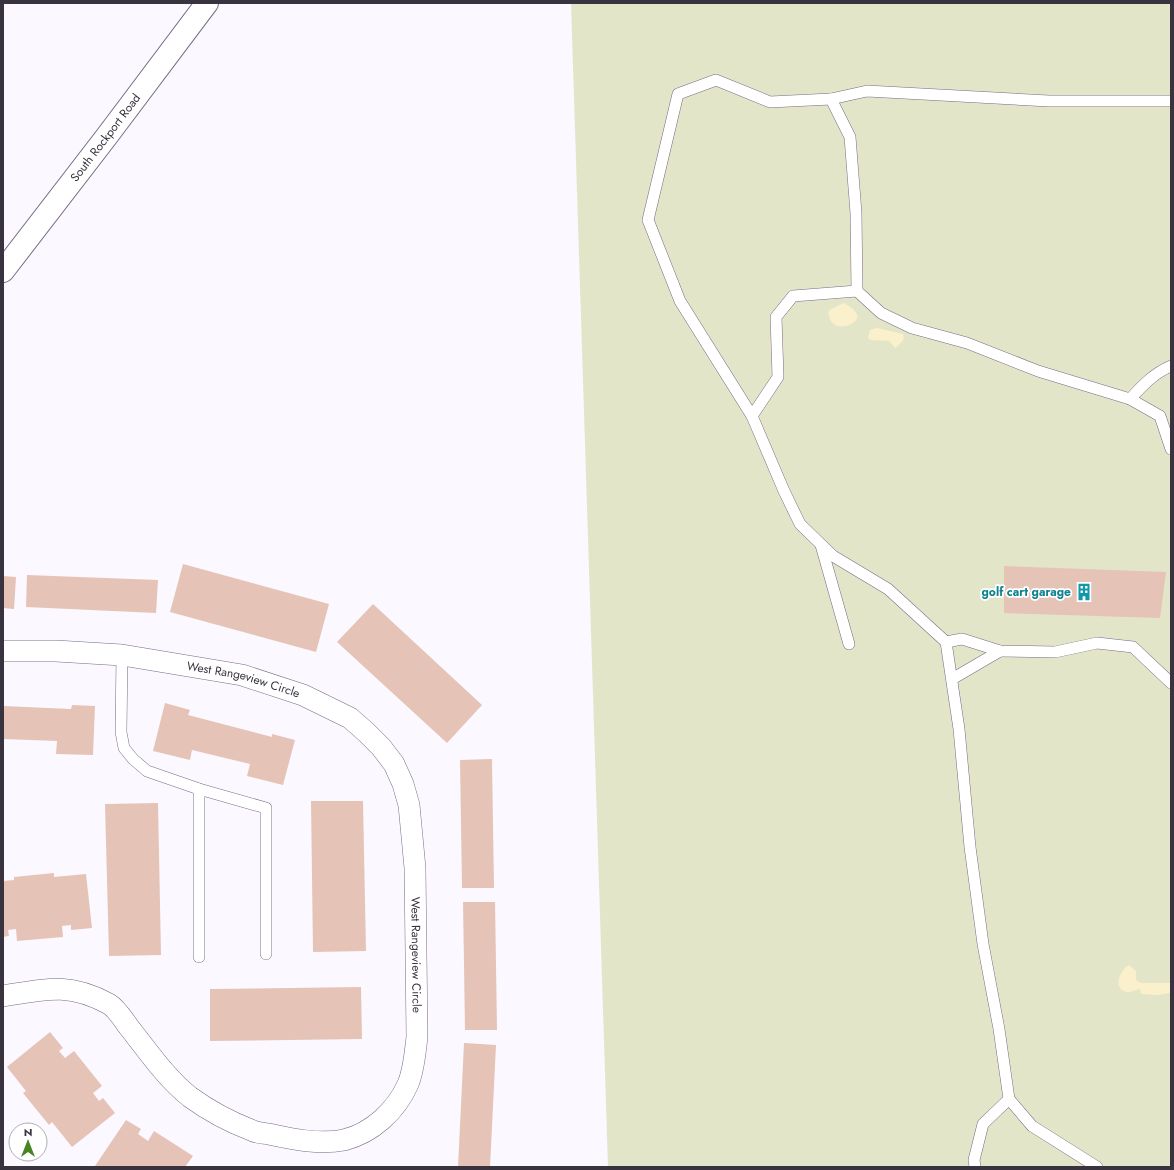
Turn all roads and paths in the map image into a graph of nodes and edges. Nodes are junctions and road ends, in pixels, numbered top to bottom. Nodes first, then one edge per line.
1 (207, 3) edge
2 (831, 99) junction
3 (1171, 101) edge
4 (3, 271) edge
5 (857, 291) junction
6 (1171, 366) edge
7 (1130, 399) junction
8 (752, 416) junction
9 (1171, 449) edge
10 (821, 544) junction
11 (946, 642) junction
12 (849, 644) dead end
13 (3, 650) edge
14 (1000, 651) junction
15 (122, 655) junction
16 (952, 679) junction
17 (1171, 682) edge
18 (199, 789) junction
19 (266, 954) dead end
20 (199, 957) dead end
21 (3, 996) edge
22 (1008, 1099) junction
23 (975, 1167) edge
24 (1097, 1167) edge

1 - 4 street, South Rockport Road
2 - 3 lane
2 - 5 lane
2 - 8 lane
5 - 7 lane
5 - 8 lane
6 - 7 lane
7 - 9 lane
8 - 10 lane
10 - 11 lane
10 - 12 lane
11 - 14 lane
11 - 16 lane
13 - 15 street, West Rangeview Circle
14 - 16 lane
14 - 17 lane
15 - 18 lane
15 - 21 street, West Rangeview Circle
16 - 22 lane
18 - 19 lane
18 - 20 lane
22 - 23 lane
22 - 24 lane

